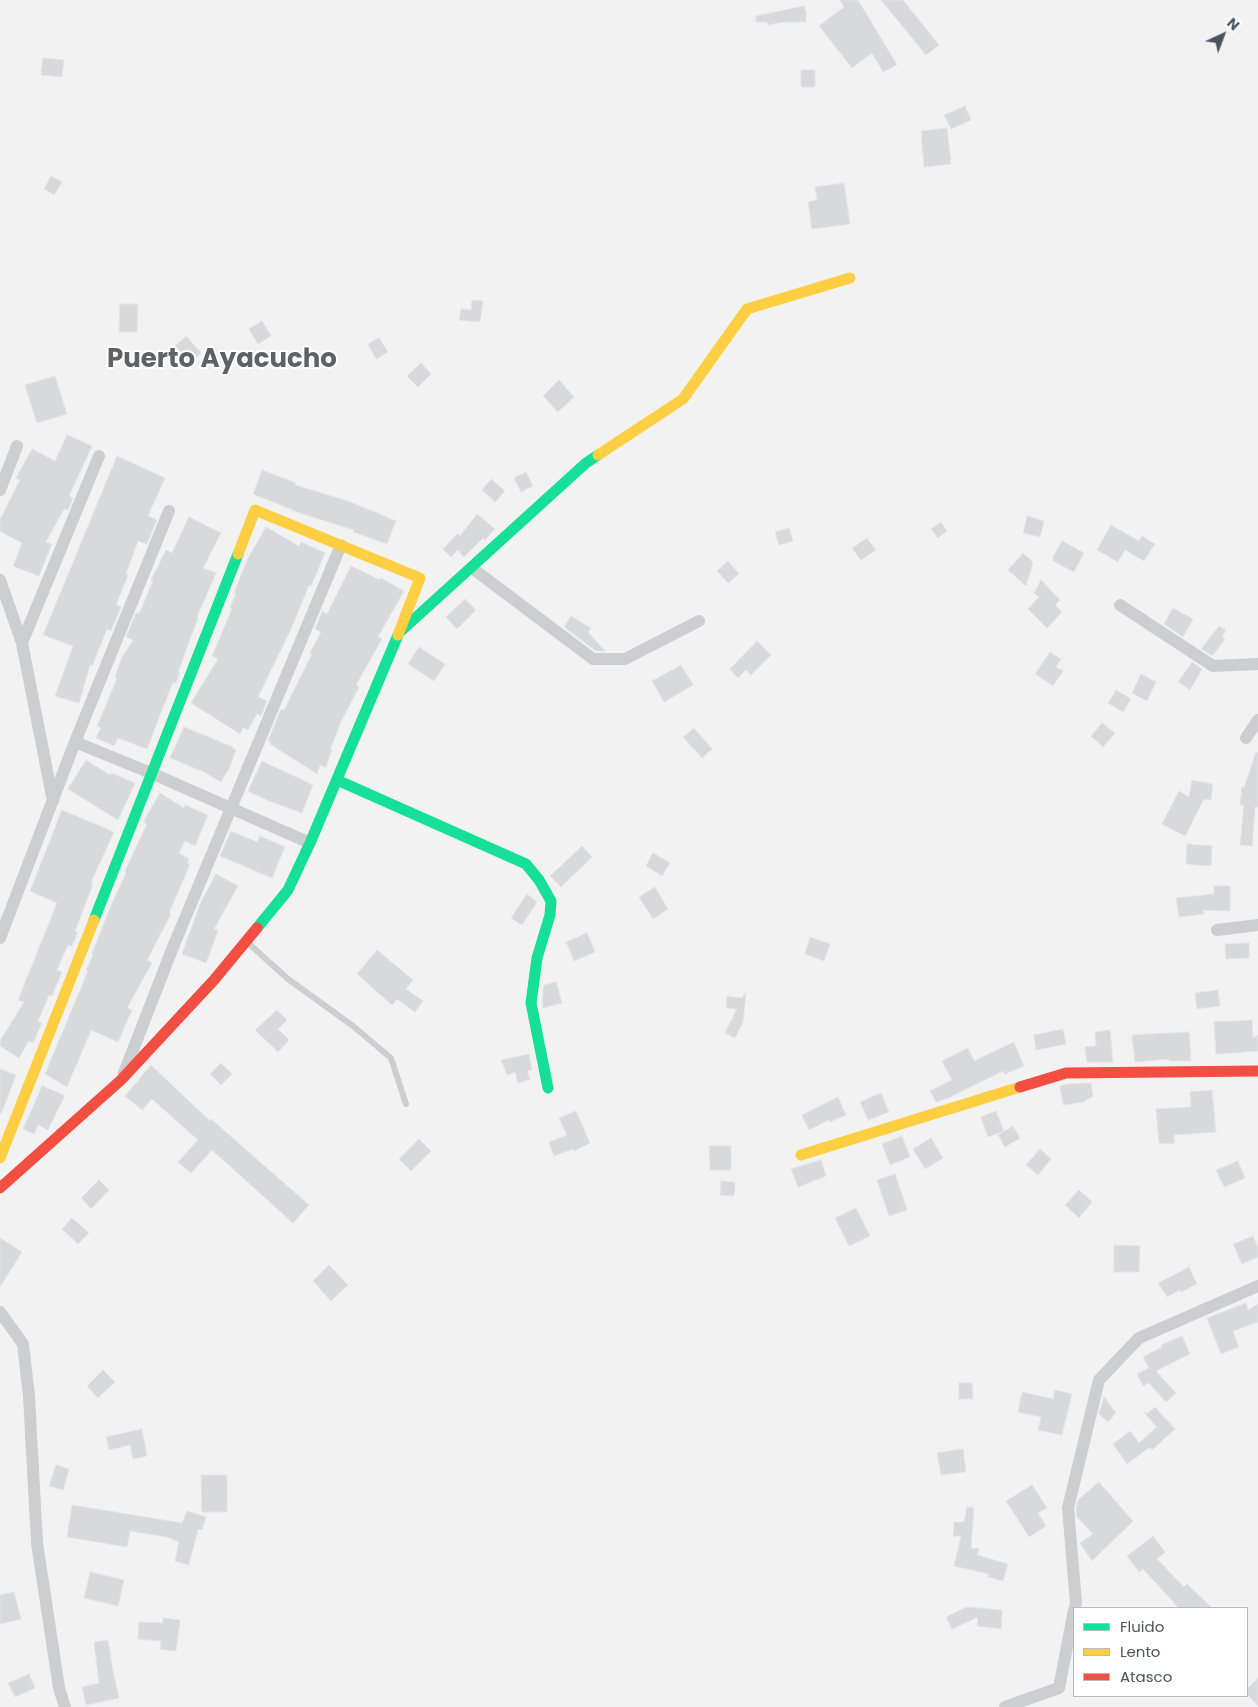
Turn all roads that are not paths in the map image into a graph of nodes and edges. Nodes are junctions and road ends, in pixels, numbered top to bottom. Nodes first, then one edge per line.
1 (850, 278) dead end
2 (16, 446) dead end
3 (99, 456) dead end
4 (0, 490) edge
5 (169, 511) dead end
6 (341, 545) junction
7 (472, 568) junction
8 (0, 580) edge
9 (1120, 605) dead end
10 (699, 622) dead end
11 (398, 634) junction
12 (22, 643) junction
13 (1258, 664) edge
14 (1258, 720) edge
15 (1246, 738) dead end
16 (74, 742) junction
17 (151, 773) junction
18 (337, 780) junction
19 (53, 801) junction
20 (232, 809) junction
21 (310, 843) junction
22 (1258, 925) edge
23 (1217, 930) dead end
24 (0, 938) edge
25 (246, 941) junction
26 (1258, 1072) edge
27 (121, 1080) junction
28 (548, 1088) dead end
29 (406, 1104) dead end
30 (801, 1155) dead end
31 (0, 1158) edge
32 (0, 1188) edge
33 (1258, 1286) edge
34 (0, 1312) edge
35 (1075, 1607) edge
36 (1073, 1614) edge
37 (65, 1707) edge
38 (1005, 1707) edge

1 - 7 street
2 - 4 street
3 - 12 street
5 - 16 street
6 - 11 street
6 - 17 street
6 - 20 street
7 - 10 street
7 - 11 street
8 - 12 street
9 - 13 street
11 - 18 street
12 - 19 street
14 - 15 street
16 - 17 street
16 - 19 street
17 - 20 street
17 - 31 street
18 - 21 street
18 - 28 street
19 - 24 street
20 - 21 street
20 - 27 street
21 - 25 street
22 - 23 street
25 - 27 street
25 - 29 lane
26 - 30 street
27 - 32 street
33 - 35 street
34 - 37 street
36 - 38 street

